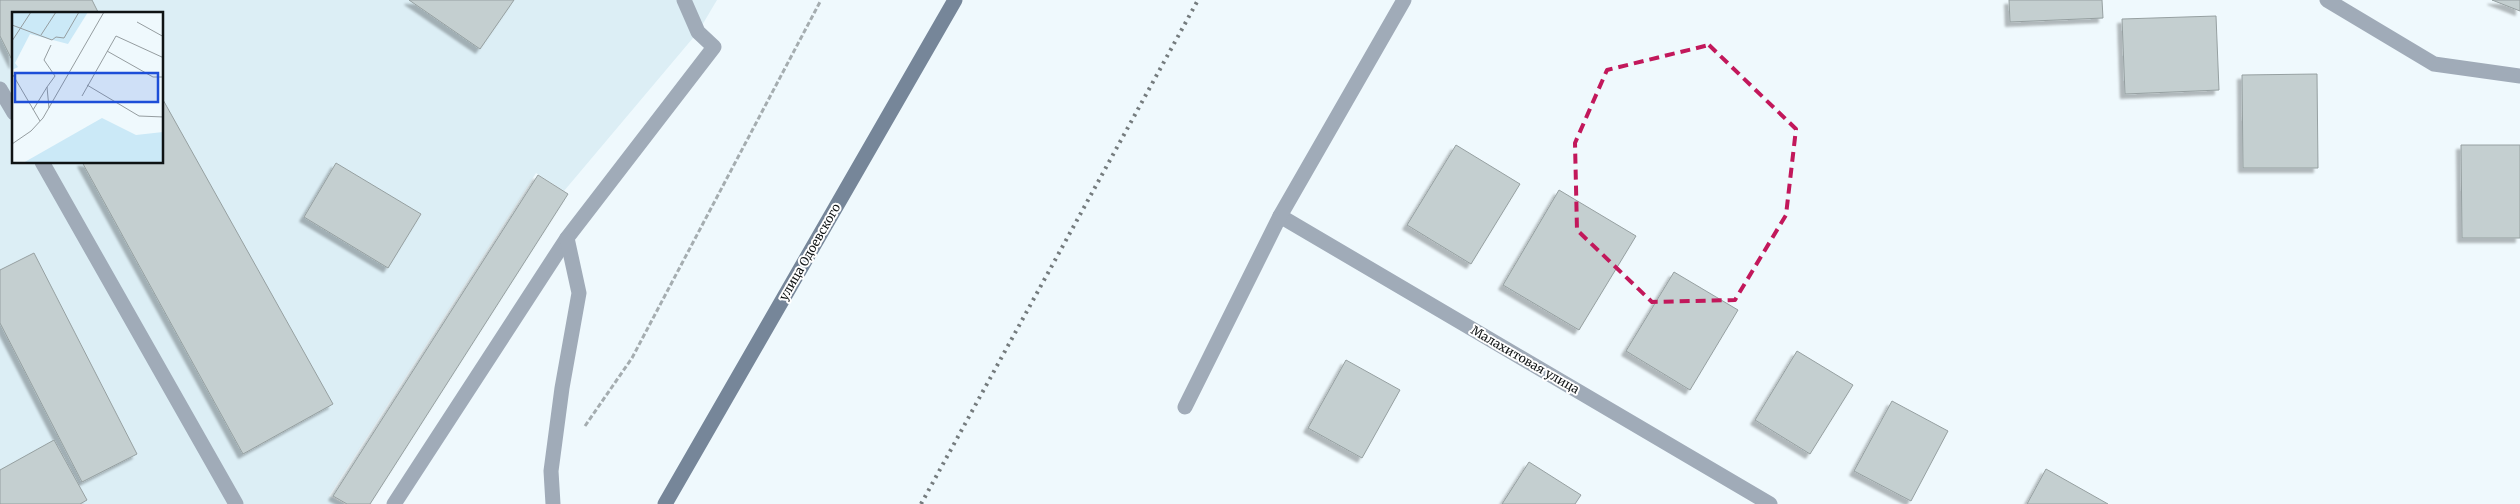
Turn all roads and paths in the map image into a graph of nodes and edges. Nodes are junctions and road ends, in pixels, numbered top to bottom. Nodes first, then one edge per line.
1 (684, 0) edge
2 (820, 0) edge
3 (955, 0) edge
4 (1404, 0) edge
5 (2327, 0) edge
6 (2520, 76) edge
7 (0, 89) edge
8 (12, 110) edge
9 (43, 164) edge
10 (1280, 216) junction
11 (567, 238) junction
12 (1185, 407) dead end
13 (583, 429) dead end
14 (236, 504) edge
15 (394, 504) edge
16 (553, 504) edge
17 (665, 504) edge
18 (1770, 504) edge

1 - 11 street
2 - 13 path
3 - 17 street, улица Одоевского
4 - 10 street
5 - 6 street
7 - 8 street
9 - 14 street
10 - 12 street
10 - 18 street, Малахитовая улица
11 - 15 street
11 - 16 street

